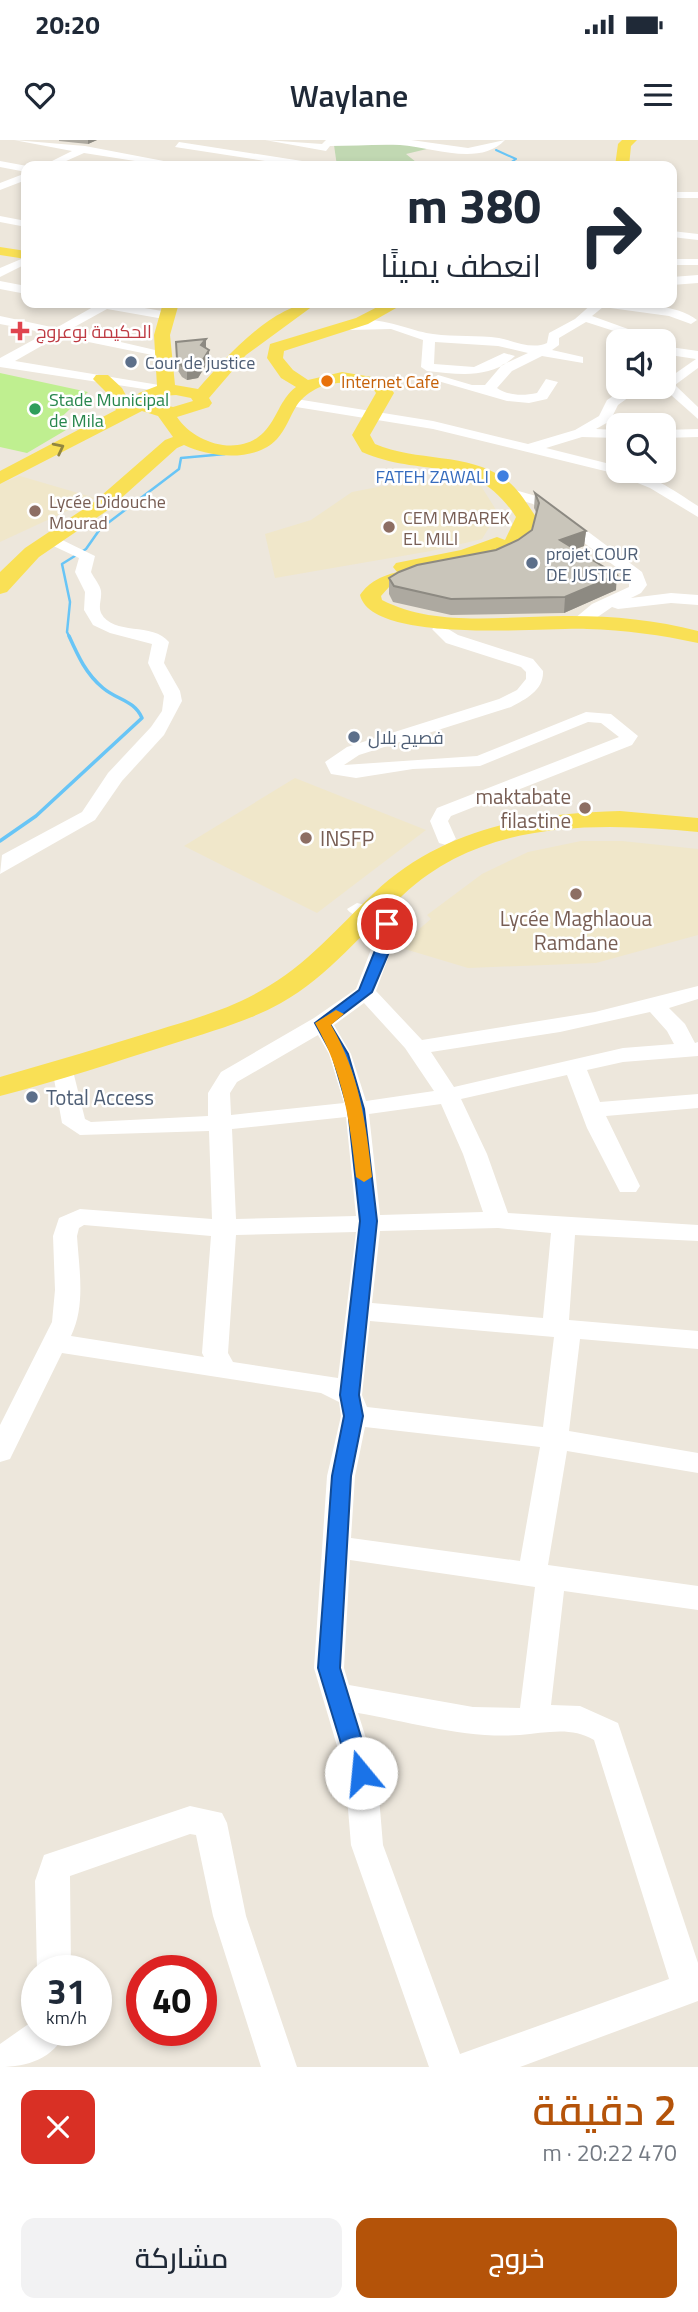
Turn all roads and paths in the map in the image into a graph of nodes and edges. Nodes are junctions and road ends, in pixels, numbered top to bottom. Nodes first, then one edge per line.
1 (19, 140) edge
2 (107, 140) edge
3 (191, 140) edge
4 (205, 140) edge
5 (270, 140) edge
6 (500, 140) edge
7 (631, 140) edge
8 (259, 144) edge
9 (326, 144) edge
10 (179, 145) junction
11 (84, 150) junction
12 (164, 152) junction
13 (146, 160) junction
14 (59, 161) edge
15 (152, 161) edge
16 (208, 161) edge
17 (249, 161) edge
18 (623, 161) edge
19 (0, 164) edge
20 (21, 168) edge
21 (21, 178) edge
22 (0, 188) edge
23 (13, 192) dead end
24 (677, 195) edge
25 (698, 195) edge
26 (0, 219) edge
27 (21, 223) edge
28 (677, 235) edge
29 (698, 237) edge
30 (0, 251) edge
31 (21, 257) edge
32 (21, 261) edge
33 (677, 262) edge
34 (698, 262) edge
35 (0, 272) edge
36 (698, 279) edge
37 (677, 281) edge
38 (0, 285) edge
39 (21, 289) edge
40 (677, 292) edge
41 (691, 293) dead end
42 (95, 308) edge
43 (296, 308) edge
44 (387, 308) edge
45 (596, 308) edge
46 (636, 308) edge
47 (168, 309) edge
48 (585, 318) junction
49 (0, 320) edge
50 (691, 320) dead end
51 (349, 326) junction
52 (614, 329) edge
53 (55, 331) junction
54 (429, 338) junction
55 (531, 350) junction
56 (678, 352) edge
57 (162, 353) junction
58 (698, 355) edge
59 (578, 360) dead end
60 (698, 362) edge
61 (0, 363) edge
62 (102, 379) junction
63 (438, 379) dead end
64 (551, 382) dead end
65 (166, 385) junction
66 (307, 387) junction
67 (489, 388) junction
68 (193, 397) junction
69 (618, 399) edge
70 (149, 401) junction
71 (290, 402) junction
72 (374, 414) junction
73 (122, 415) junction
74 (698, 415) edge
75 (180, 432) junction
76 (580, 433) junction
77 (698, 433) edge
78 (606, 434) edge
79 (676, 434) edge
80 (522, 449) junction
81 (606, 467) edge
82 (0, 478) edge
83 (650, 483) edge
84 (514, 500) junction
85 (698, 513) edge
86 (52, 540) junction
87 (2, 582) edge
88 (635, 590) junction
89 (698, 590) edge
90 (698, 600) edge
91 (604, 604) junction
92 (580, 622) junction
93 (440, 629) junction
94 (698, 637) edge
95 (698, 645) edge
96 (698, 818) edge
97 (698, 825) edge
98 (446, 839) junction
99 (0, 868) edge
100 (363, 912) junction
101 (365, 992) junction
102 (698, 992) edge
103 (656, 1006) junction
104 (322, 1023) junction
105 (419, 1047) junction
106 (693, 1049) edge
107 (574, 1065) junction
108 (63, 1068) junction
109 (0, 1076) edge
110 (0, 1087) edge
111 (450, 1095) junction
112 (698, 1101) edge
113 (356, 1109) junction
114 (592, 1110) junction
115 (220, 1123) junction
116 (628, 1186) dead end
117 (498, 1220) junction
118 (369, 1221) junction
119 (564, 1226) junction
120 (224, 1228) junction
121 (698, 1233) edge
122 (360, 1311) junction
123 (561, 1329) junction
124 (698, 1339) edge
125 (57, 1343) junction
126 (225, 1370) junction
127 (352, 1406) junction
128 (555, 1439) junction
129 (0, 1452) edge
130 (698, 1463) edge
131 (338, 1547) junction
132 (541, 1577) junction
133 (698, 1598) edge
134 (337, 1696) junction
135 (534, 1720) junction
136 (54, 1955) edge
137 (694, 1986) edge
138 (26, 2046) edge
139 (2, 2062) edge
140 (279, 2067) edge
141 (447, 2067) edge
142 (472, 2067) edge

1 - 11 street
2 - 11 street
3 - 10 street
4 - 8 street
5 - 9 street
6 - 9 street
7 - 18 main road
8 - 9 street
8 - 17 street
10 - 12 street
10 - 17 street
11 - 13 street
11 - 14 street
12 - 13 street
12 - 16 street
13 - 15 street
19 - 20 street
21 - 22 street
22 - 23 street
24 - 25 street
26 - 27 street
28 - 29 street
30 - 31 main road
32 - 35 street
33 - 34 street
36 - 37 street
38 - 39 street
40 - 41 street
42 - 53 street
43 - 68 main road
44 - 51 main road
45 - 48 street
46 - 50 street
47 - 57 main road
48 - 52 street
48 - 55 street
49 - 53 street
51 - 54 street
51 - 66 main road
53 - 57 street
53 - 61 street
54 - 55 street
54 - 55 street
55 - 59 street
55 - 67 street
56 - 58 street
57 - 65 main road
60 - 74 street
61 - 62 street
62 - 70 street
62 - 73 main road
63 - 67 street
64 - 67 street
65 - 68 main road
65 - 70 main road
66 - 71 main road
66 - 72 main road
68 - 70 main road
68 - 75 main road
69 - 76 street
70 - 73 main road
70 - 75 main road
71 - 72 street
71 - 75 main road
72 - 80 street
72 - 84 main road
82 -> 73 main road
75 - 86 main road
76 - 78 street
76 - 80 street
77 - 79 street
80 - 81 street
83 - 85 street
84 - 88 street
84 - 92 main road
84 - 93 main road
86 - 87 main road
86 - 99 street
88 - 89 street
88 - 91 street
90 - 91 street
91 - 92 street
92 - 94 main road
93 - 95 main road
93 - 98 street
96 - 98 main road
97 - 100 main road
98 - 100 main road
100 - 101 street
100 - 108 main road
100 - 109 main road
101 - 104 street
101 - 105 street
102 - 103 street
103 - 105 street
103 - 106 street
104 - 113 street
104 - 115 street
105 - 111 street
106 - 107 street
107 - 111 street
107 - 114 street
108 - 110 main road
108 - 115 street
111 - 113 street
111 - 117 street
112 - 114 street
113 - 115 street
113 - 118 street
114 - 116 street
115 - 120 street
117 - 118 street
117 - 119 street
118 - 120 street
118 - 122 street
119 - 121 street
119 - 123 street
120 - 125 street
120 - 126 street
122 - 123 street
122 - 127 street
123 - 124 street
123 - 128 street
125 - 126 street
125 - 129 street
126 - 127 street
127 - 128 street
127 - 131 street
128 - 130 street
128 - 132 street
131 - 132 street
131 - 134 street
132 - 133 street
132 - 135 street
134 - 135 street
134 - 141 street
135 - 137 street
136 - 140 street
137 - 142 street
138 - 139 street

